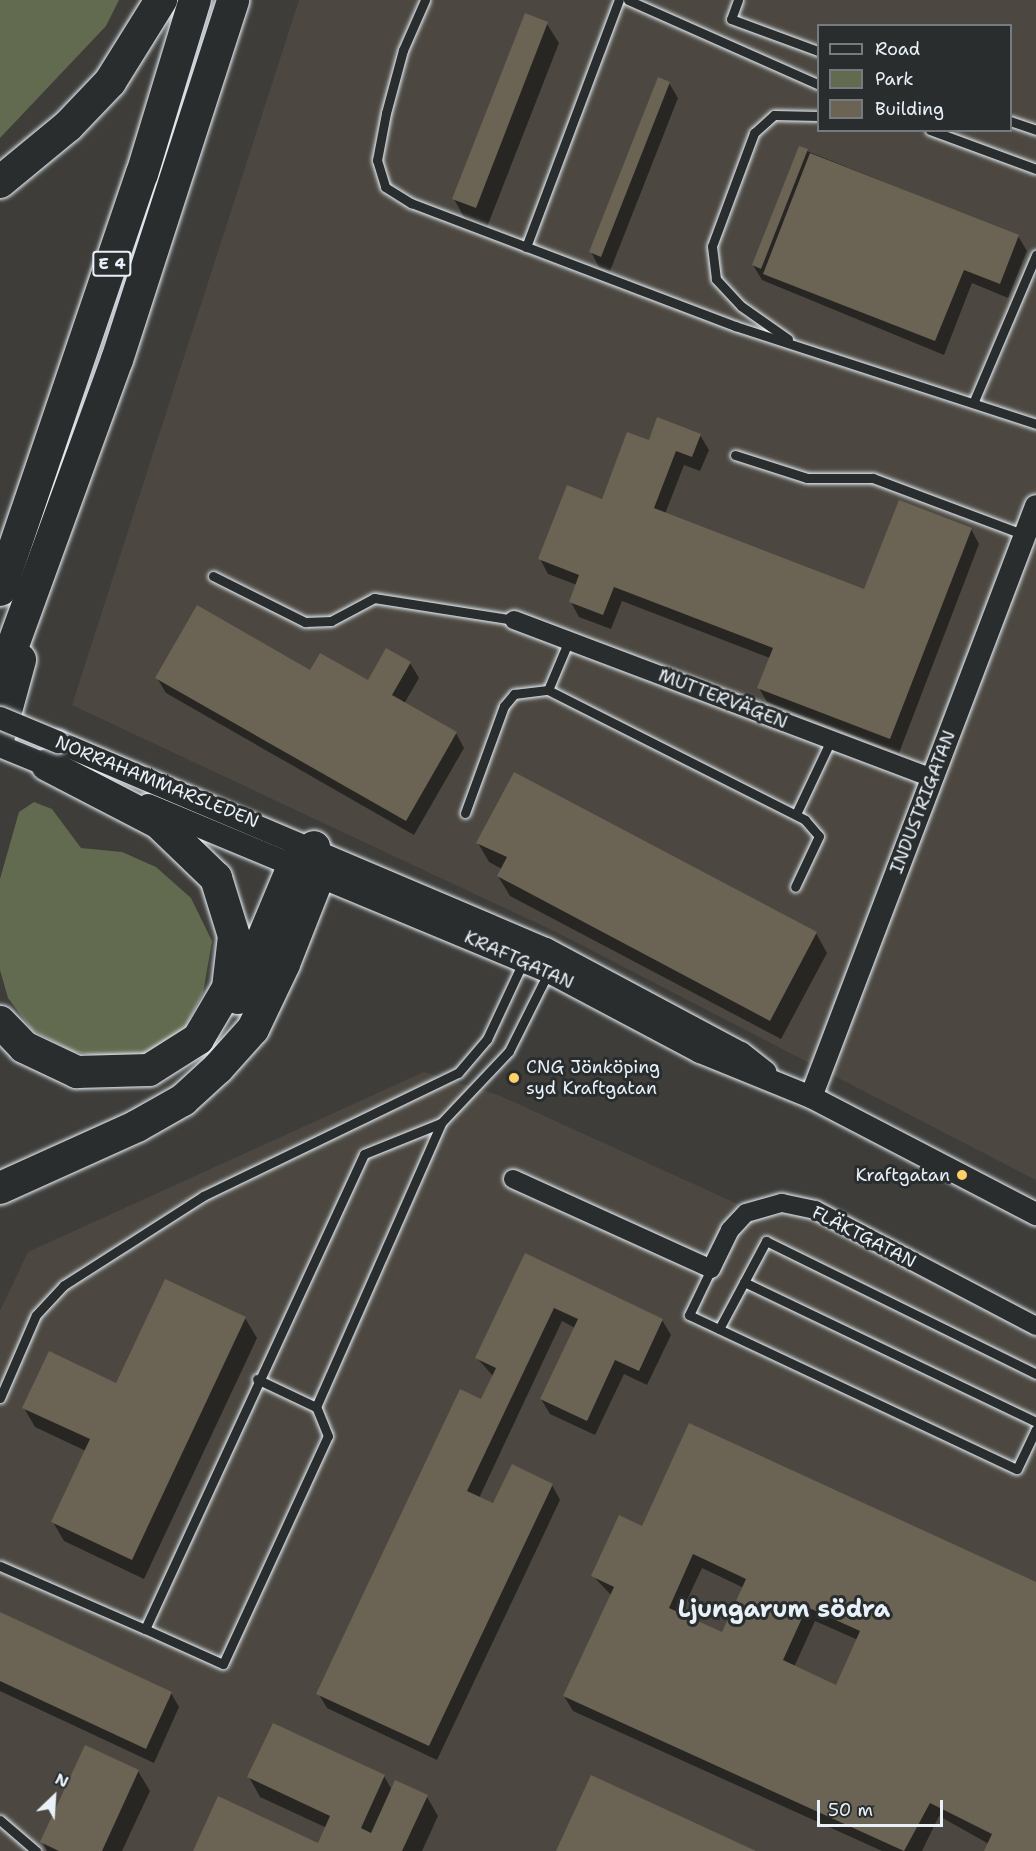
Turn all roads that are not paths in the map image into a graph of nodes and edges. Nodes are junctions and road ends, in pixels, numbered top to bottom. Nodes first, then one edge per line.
1 (161, 0) edge
2 (195, 0) edge
3 (233, 0) edge
4 (425, 0) edge
5 (619, 0) edge
6 (628, 0) edge
7 (738, 0) edge
8 (817, 50) edge
9 (817, 83) edge
10 (817, 116) edge
11 (1012, 121) edge
12 (1036, 130) edge
13 (935, 132) edge
14 (37, 151) junction
15 (0, 168) edge
16 (1036, 170) edge
17 (0, 182) edge
18 (526, 247) junction
19 (1036, 255) edge
20 (793, 343) junction
21 (974, 401) junction
22 (1036, 424) edge
23 (735, 455) dead end
24 (1036, 506) edge
25 (1025, 535) junction
26 (56, 536) junction
27 (213, 576) dead end
28 (0, 590) edge
29 (514, 620) joint
30 (569, 640) junction
31 (0, 681) edge
32 (548, 690) junction
33 (0, 718) edge
34 (0, 733) edge
35 (831, 740) junction
36 (0, 746) edge
37 (53, 754) junction
38 (932, 778) junction
39 (465, 813) dead end
40 (796, 814) junction
41 (309, 862) junction
42 (795, 888) dead end
43 (546, 949) junction
44 (523, 961) junction
45 (549, 972) junction
46 (0, 1022) edge
47 (198, 1040) junction
48 (773, 1079) junction
49 (811, 1097) junction
50 (441, 1123) junction
51 (513, 1179) dead end
52 (0, 1188) edge
53 (1036, 1214) edge
54 (711, 1269) junction
55 (744, 1282) junction
56 (1036, 1326) edge
57 (719, 1329) junction
58 (1036, 1374) edge
59 (257, 1379) junction
60 (0, 1398) edge
61 (316, 1407) junction
62 (1036, 1422) edge
63 (1036, 1430) edge
64 (0, 1566) edge
65 (145, 1629) junction
66 (0, 1820) edge
67 (36, 1851) edge

1 - 14 highway
2 - 28 highway, E 4
3 - 26 highway, E 4
4 - 18 lane
5 - 18 lane
6 - 9 lane
7 - 8 lane
10 - 20 lane
11 - 12 lane
13 - 16 lane
14 - 15 highway
14 - 17 highway
18 - 20 lane
19 - 21 lane
20 - 21 lane
21 - 22 lane
23 - 25 lane
24 - 25 street, INDUSTRIGATAN
25 - 38 street, INDUSTRIGATAN
26 - 31 highway, E 4
26 - 34 highway
27 - 29 lane
29 - 30 street, MUTTERVÄGEN
30 - 32 lane
30 - 35 street, MUTTERVÄGEN
32 - 39 lane
32 - 40 lane
33 - 37 street, NORRAHAMMARSLEDEN, bridge
35 - 38 street, MUTTERVÄGEN
35 - 40 lane
36 - 37 street, NORRAHAMMARSLEDEN
37 - 41 street, NORRAHAMMARSLEDEN
37 - 47 highway
38 - 49 street, INDUSTRIGATAN
40 - 42 lane
41 - 43 street, KRAFTGATAN
41 - 44 street, KRAFTGATAN
41 - 47 highway
41 - 52 highway
43 - 44 lane
43 - 45 lane
43 - 48 street, KRAFTGATAN
44 - 45 street, KRAFTGATAN
44 - 60 lane
45 - 48 street, KRAFTGATAN
45 - 50 lane
46 - 47 highway
48 - 49 street, KRAFTGATAN
49 - 53 street, KRAFTGATAN
50 - 59 lane
50 - 61 lane
51 - 54 street
54 - 56 street, FLÄKTGATAN
54 - 57 lane
55 - 57 lane
55 - 58 lane
55 - 62 lane
57 - 63 lane
59 - 61 lane
59 - 65 lane
61 - 65 lane
64 - 65 lane
66 - 67 lane

